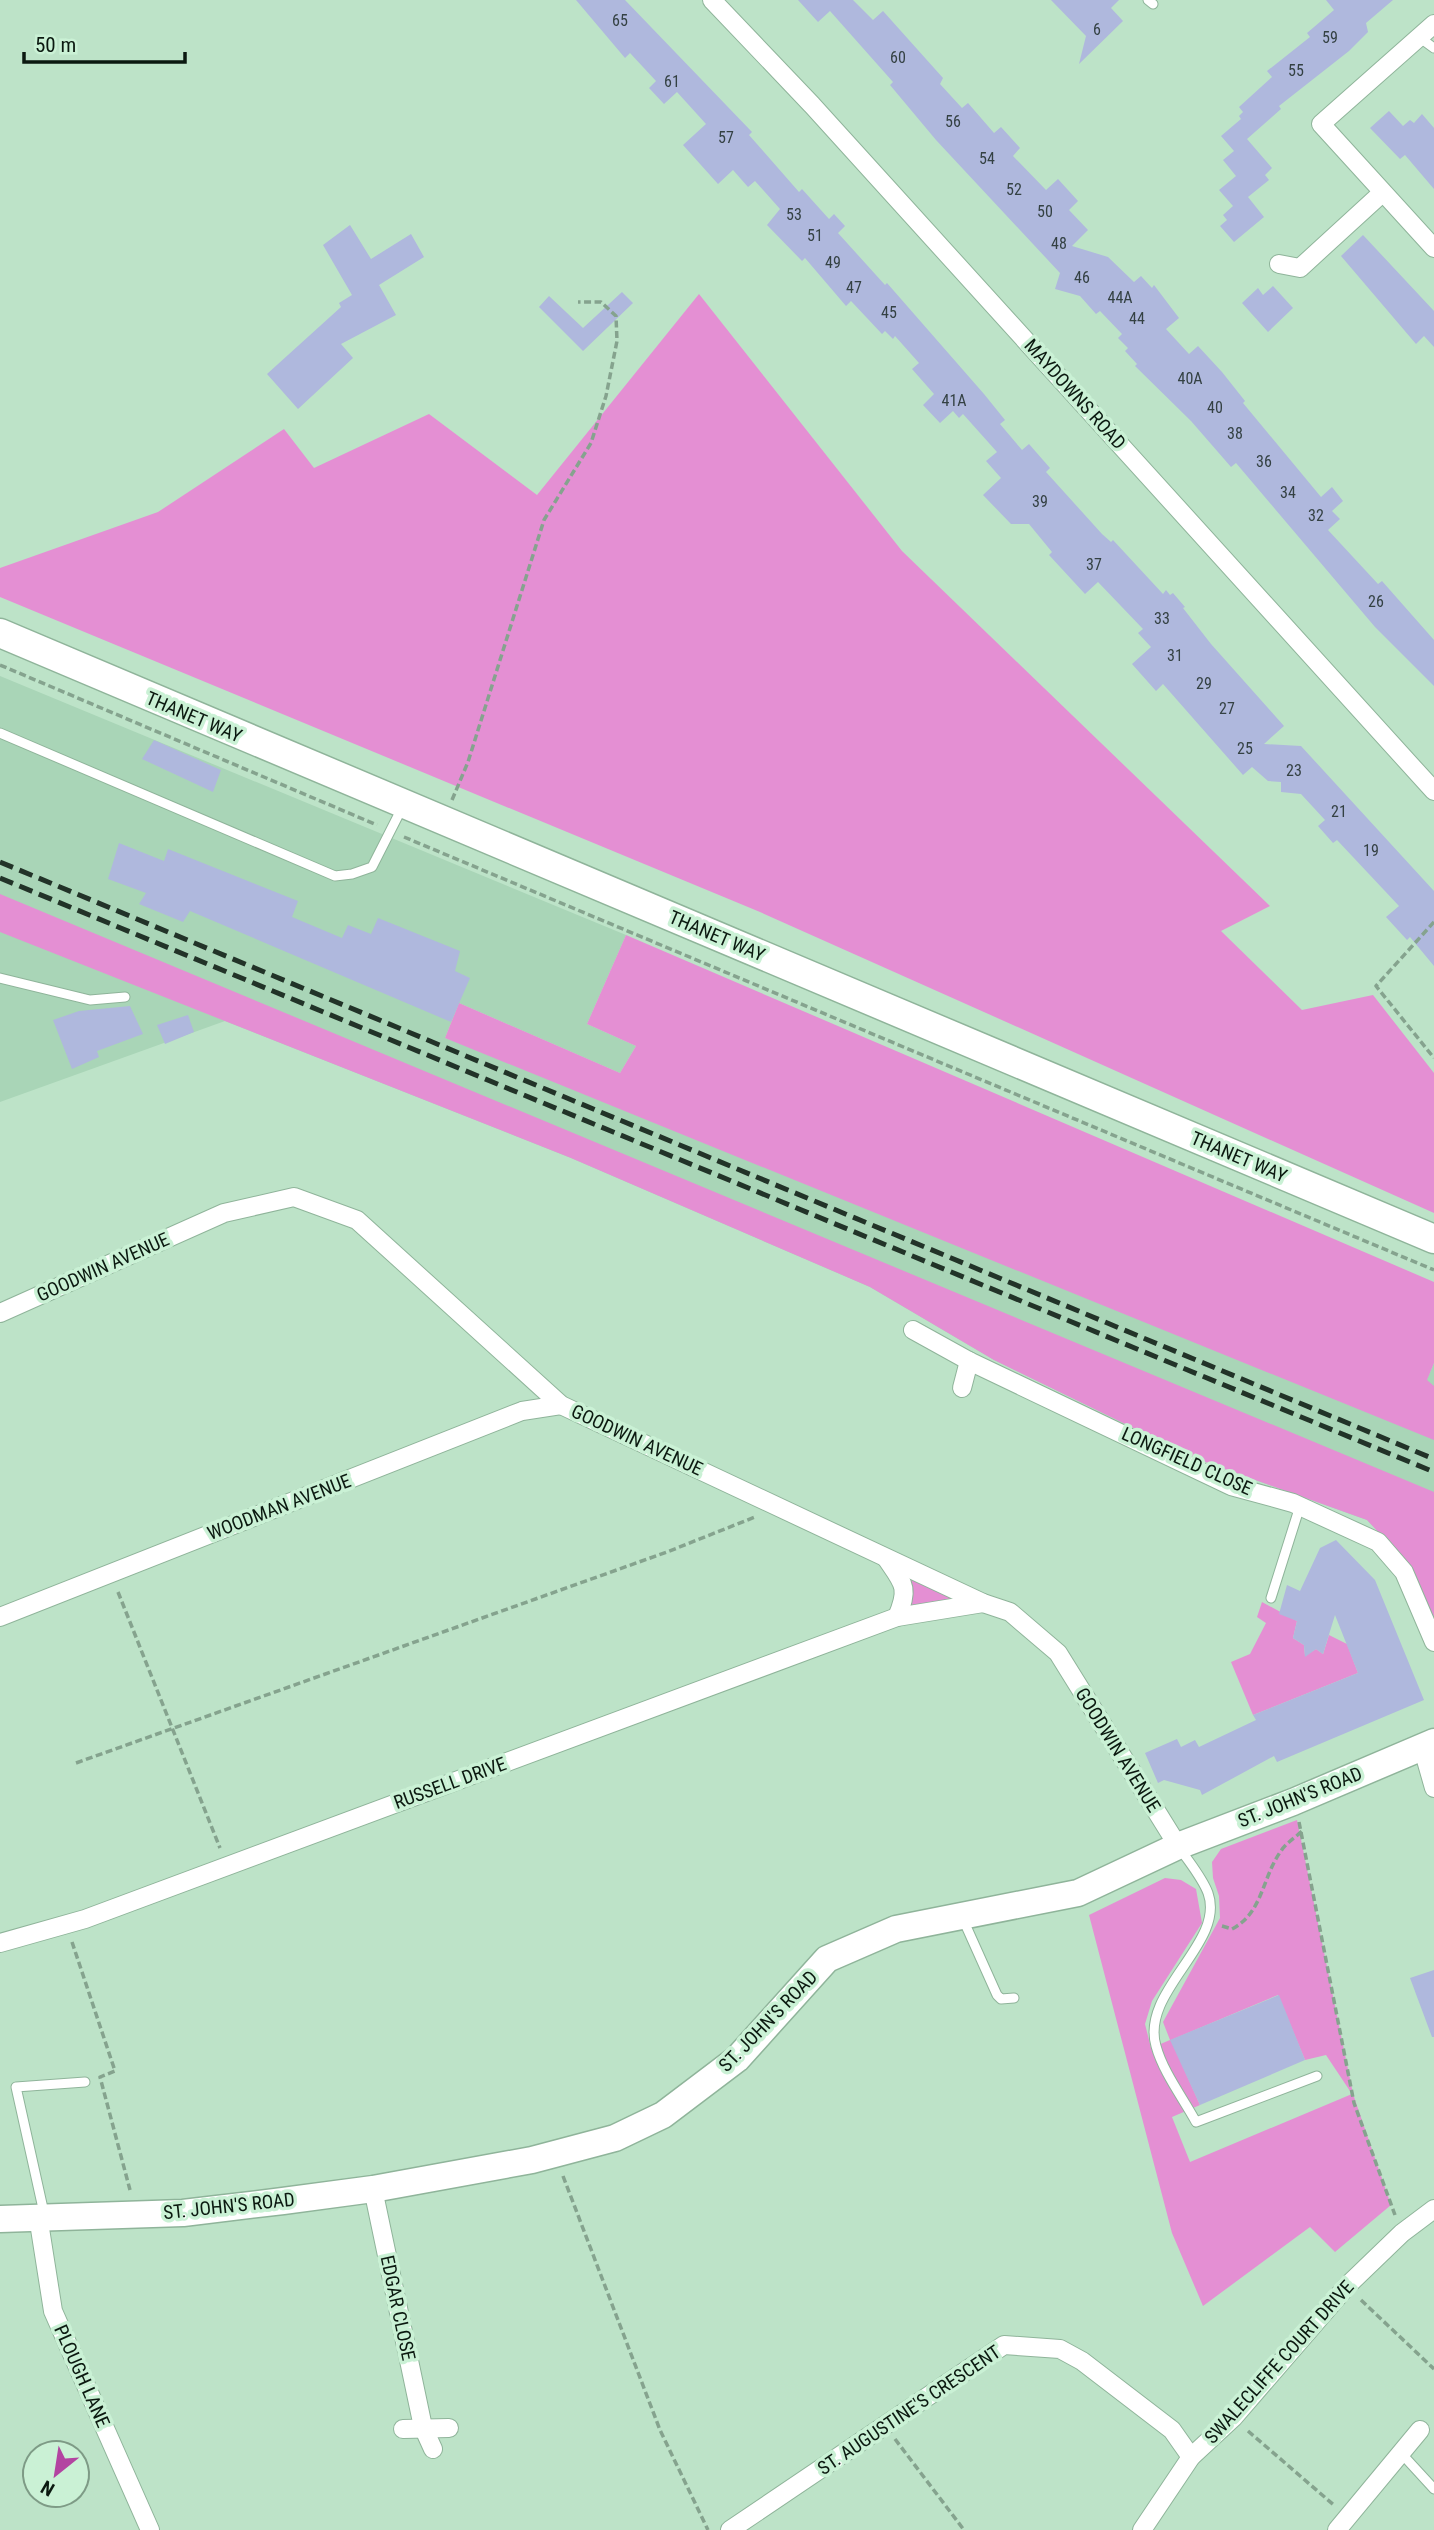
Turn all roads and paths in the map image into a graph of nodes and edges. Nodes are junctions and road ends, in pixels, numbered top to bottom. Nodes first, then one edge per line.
1 (712, 0) edge
2 (1434, 24) edge
3 (1419, 37) junction
4 (1434, 48) edge
5 (1382, 193) junction
6 (1434, 248) edge
7 (1279, 264) dead end
8 (578, 302) dead end
9 (0, 633) edge
10 (0, 665) edge
11 (0, 733) edge
12 (1434, 791) edge
13 (404, 804) junction
14 (443, 821) junction
15 (393, 832) junction
16 (1434, 922) edge
17 (0, 978) edge
18 (125, 997) dead end
19 (1434, 1058) edge
20 (1434, 1239) edge
21 (1434, 1270) edge
22 (0, 1313) edge
23 (913, 1330) dead end
24 (970, 1361) junction
25 (962, 1388) dead end
26 (561, 1405) junction
27 (780, 1507) junction
28 (1300, 1507) junction
29 (886, 1558) junction
30 (111, 1573) junction
31 (1271, 1598) dead end
32 (983, 1603) junction
33 (0, 1616) edge
34 (897, 1617) junction
35 (1434, 1642) edge
36 (172, 1730) junction
37 (1428, 1744) edge
38 (76, 1763) dead end
39 (1434, 1788) edge
40 (1293, 1802) junction
41 (1302, 1831) junction
42 (1178, 1846) junction
43 (227, 1866) junction
44 (962, 1916) junction
45 (1210, 1918) junction
46 (65, 1924) junction
47 (0, 1943) edge
48 (1014, 1998) dead end
49 (1317, 2076) dead end
50 (85, 2082) dead end
51 (554, 2155) junction
52 (373, 2189) junction
53 (1434, 2209) edge
54 (134, 2213) junction
55 (41, 2216) junction
56 (0, 2219) edge
57 (1402, 2233) junction
58 (1347, 2286) junction
59 (1434, 2369) edge
60 (1233, 2418) junction
61 (423, 2427) junction
62 (885, 2427) junction
63 (449, 2428) dead end
64 (403, 2429) dead end
65 (1420, 2430) dead end
66 (433, 2449) dead end
67 (1401, 2453) junction
68 (1191, 2457) junction
69 (1434, 2489) edge
70 (1342, 2523) edge
71 (150, 2530) edge
72 (708, 2530) edge
73 (730, 2530) edge
74 (964, 2530) edge
75 (1142, 2530) edge

1 - 12 street, MAYDOWNS ROAD
2 - 3 street
3 - 4 lane
3 - 5 street
5 - 6 street
5 - 7 street
8 - 14 path
9 - 13 main road, THANET WAY
10 - 15 path
11 - 15 lane
13 - 14 main road, THANET WAY
13 - 15 lane
14 - 20 main road, THANET WAY
15 - 21 path
16 - 19 path
17 - 18 lane
22 - 26 street, GOODWIN AVENUE
23 - 24 street, LONGFIELD CLOSE
24 - 25 street
24 - 28 street, LONGFIELD CLOSE
26 - 27 street, GOODWIN AVENUE
26 - 30 street, WOODMAN AVENUE
27 - 29 street, GOODWIN AVENUE
27 - 36 path
28 - 31 lane
28 - 35 street, LONGFIELD CLOSE
29 - 32 street, GOODWIN AVENUE
29 - 34 street
30 - 33 street, WOODMAN AVENUE
30 - 36 path
32 - 34 street, RUSSELL DRIVE
32 - 42 street, GOODWIN AVENUE
34 - 43 street, RUSSELL DRIVE
36 - 38 path
36 - 43 path
37 - 39 street
37 - 40 main road, ST. JOHN'S ROAD
40 - 41 path
40 - 42 main road, ST. JOHN'S ROAD
41 - 45 path
41 - 57 path
42 - 44 main road, ST. JOHN'S ROAD
42 - 45 lane
43 - 46 street, RUSSELL DRIVE
44 - 48 lane
44 - 51 main road, ST. JOHN'S ROAD
45 - 49 lane
46 - 47 street, RUSSELL DRIVE
46 - 54 path
50 - 55 lane
51 - 52 main road, ST. JOHN'S ROAD
51 - 72 path
52 - 54 main road, ST. JOHN'S ROAD
52 - 61 street, EDGAR CLOSE
53 - 57 street, SWALECLIFFE COURT DRIVE
54 - 55 main road, ST. JOHN'S ROAD
55 - 56 main road, ST. JOHN'S ROAD
55 - 71 street, PLOUGH LANE
57 - 58 street, SWALECLIFFE COURT DRIVE
58 - 59 path
58 - 60 street, SWALECLIFFE COURT DRIVE
60 - 68 street, SWALECLIFFE COURT DRIVE
60 - 70 path
61 - 63 street
61 - 64 street
61 - 66 street, EDGAR CLOSE
62 - 68 street, ST. AUGUSTINE'S CRESCENT
62 - 73 street, ST. AUGUSTINE'S CRESCENT
62 - 74 path
65 - 67 street
67 - 69 lane
67 - 70 street
68 - 75 street, SWALECLIFFE COURT DRIVE

